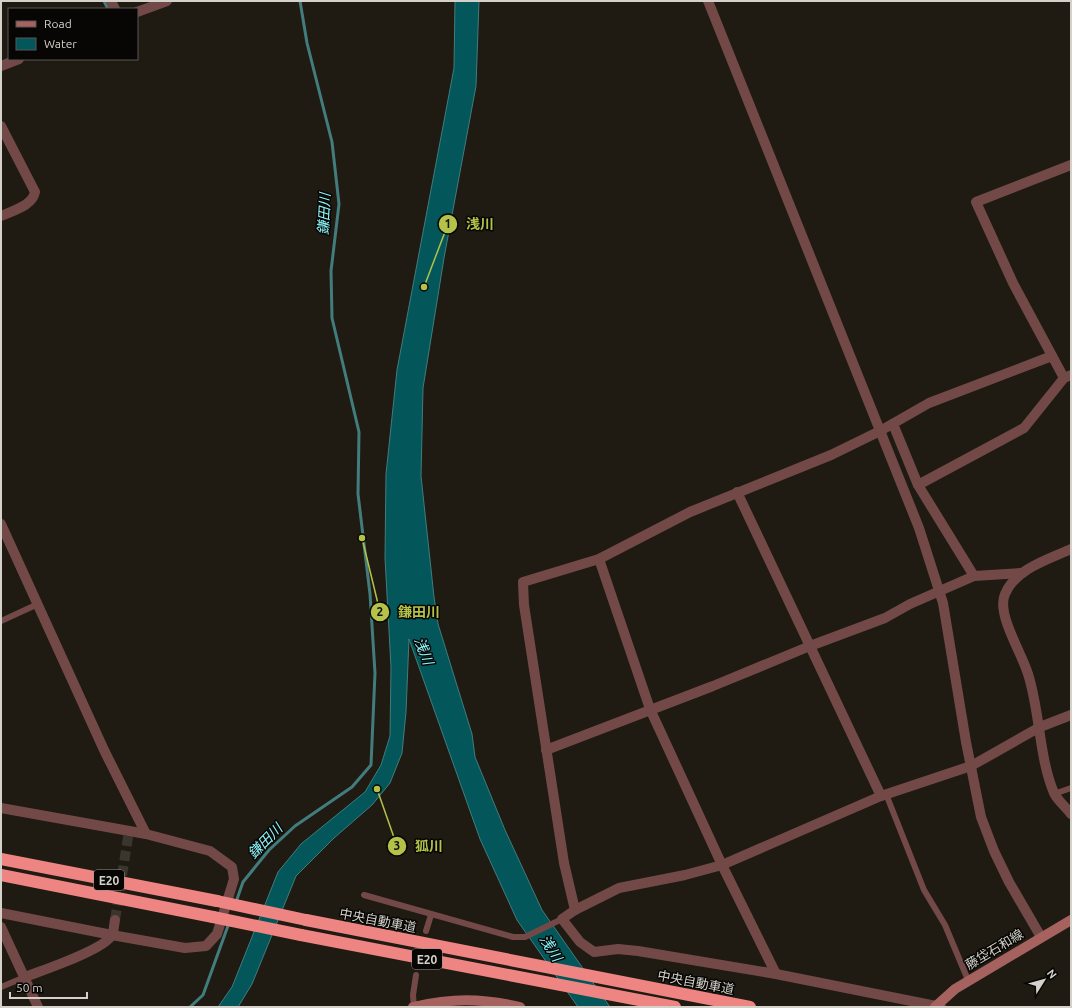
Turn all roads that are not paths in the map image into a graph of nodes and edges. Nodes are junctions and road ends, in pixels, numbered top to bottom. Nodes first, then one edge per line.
1 (167, 1) edge
2 (708, 1) edge
3 (138, 12) edge
4 (16, 60) edge
5 (1, 66) edge
6 (1, 126) edge
7 (1071, 165) edge
8 (1, 216) edge
9 (1052, 356) junction
10 (1067, 376) edge
11 (893, 424) junction
12 (880, 431) junction
13 (918, 485) junction
14 (737, 492) junction
15 (1, 524) edge
16 (1071, 549) edge
17 (599, 559) junction
18 (1021, 573) junction
19 (974, 576) junction
20 (940, 590) junction
21 (38, 604) junction
22 (1, 621) edge
23 (810, 646) junction
24 (650, 709) junction
25 (1071, 715) edge
26 (1040, 727) junction
27 (546, 750) junction
28 (971, 766) junction
29 (1071, 788) edge
30 (1054, 794) junction
31 (883, 795) junction
32 (1, 808) edge
33 (1071, 814) edge
34 (146, 834) junction
35 (1, 859) edge
36 (722, 865) junction
37 (1, 875) edge
38 (364, 895) dead end
39 (575, 910) junction
40 (1, 913) edge
41 (431, 915) junction
42 (115, 920) tunnel mouth
43 (558, 920) junction
44 (1071, 920) edge
45 (1, 927) edge
46 (426, 931) dead end
47 (112, 936) junction
48 (1041, 937) junction
49 (776, 974) junction
50 (416, 975) dead end
51 (25, 977) junction
52 (968, 980) junction
53 (1, 987) edge
54 (38, 1007) edge
55 (413, 1007) edge
56 (520, 1007) edge
57 (675, 1007) edge
58 (750, 1007) edge
59 (938, 1007) edge

1 - 3 street
2 - 12 street
4 - 5 street
6 - 8 street
7 - 9 street
9 - 10 street
9 - 11 street
10 - 13 street
11 - 12 street
11 - 13 street
12 - 14 street
12 - 20 street
13 - 19 street
14 - 17 street
14 - 23 street
15 - 21 street
16 - 18 street
17 - 24 street
17 - 27 street
18 - 19 street
18 - 26 street
19 - 20 street
20 - 23 street
20 - 28 street
21 - 22 lane
21 - 34 street
23 - 24 street
23 - 31 street
24 - 27 street
24 - 36 street
25 - 26 street
26 - 28 street
26 - 30 street
27 - 39 street
28 - 31 street
28 - 48 street
29 - 30 lane
30 - 33 street
31 - 36 street
31 - 52 lane
32 - 34 street
34 - 47 street
35 - 58 highway, 中央自動車道 / E20, bridge
36 - 39 street
36 - 49 street
37 - 57 highway, E20, bridge
38 - 41 lane
39 - 43 street
40 - 47 street
41 - 43 lane
41 - 46 lane
42 - 47 street
43 - 49 street
44 - 48 main road, 藤垈石和線
45 - 51 street
47 - 51 street
48 - 52 main road, 藤垈石和線
49 - 59 street
50 - 55 lane
51 - 53 lane
51 - 54 street
52 - 59 main road, 藤垈石和線
55 - 56 main road

